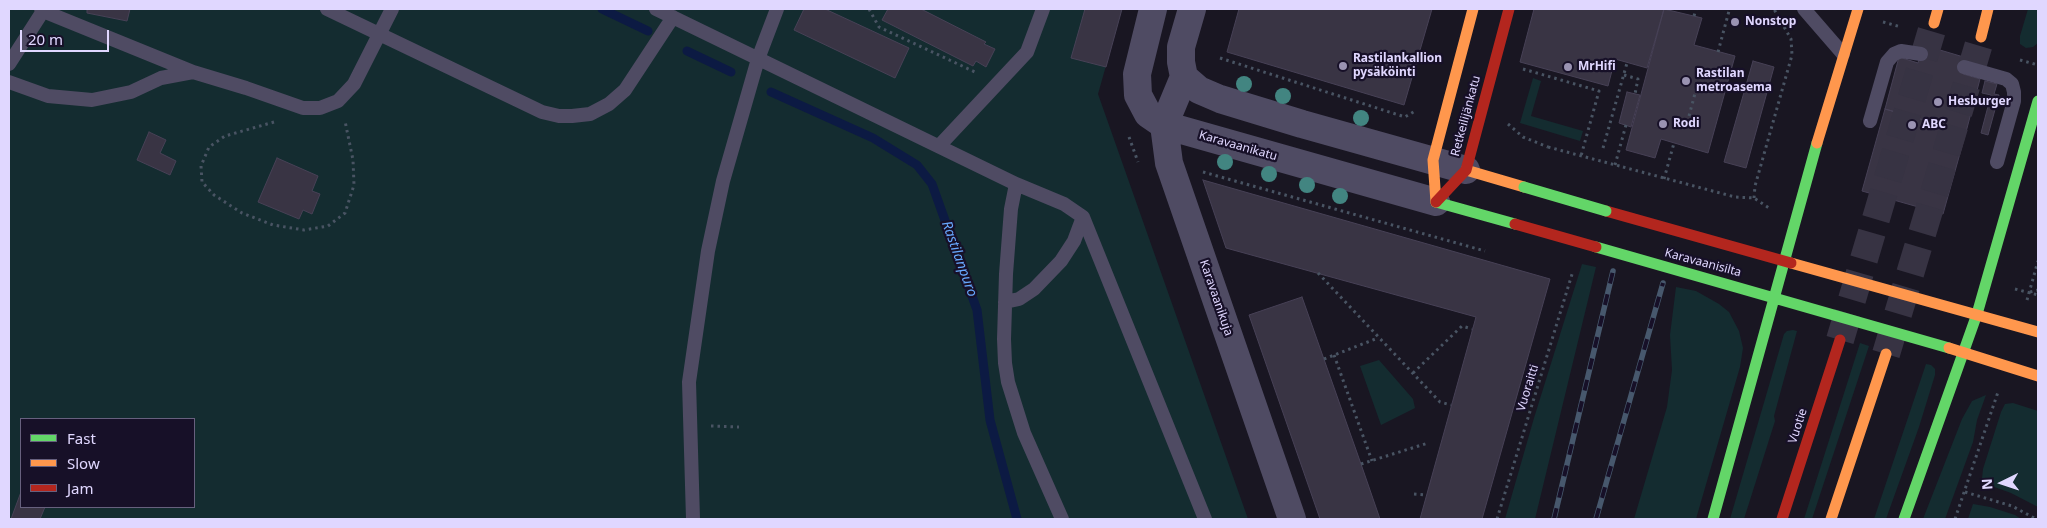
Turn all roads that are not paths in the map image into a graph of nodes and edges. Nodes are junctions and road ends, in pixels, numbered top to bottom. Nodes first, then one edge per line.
1 (327, 9) edge
2 (392, 9) edge
3 (656, 9) edge
4 (777, 9) edge
5 (1043, 9) edge
6 (1153, 9) edge
7 (1192, 9) edge
8 (1473, 9) edge
9 (1509, 9) edge
10 (1804, 9) edge
11 (1858, 9) edge
12 (1938, 9) edge
13 (1988, 9) edge
14 (42, 10) edge
15 (673, 17) junction
16 (1934, 23) tunnel mouth
17 (380, 34) junction
18 (1981, 37) tunnel mouth
19 (1843, 54) junction
20 (1921, 54) dead end
21 (758, 59) junction
22 (9, 64) edge
23 (1964, 67) dead end
24 (193, 72) junction
25 (1184, 77) junction
26 (9, 82) edge
27 (2038, 101) edge
28 (1870, 121) dead end
29 (1164, 125) junction
30 (939, 146) junction
31 (1433, 160) junction
32 (1996, 162) dead end
33 (1466, 170) junction
34 (1016, 184) junction
35 (1436, 202) junction
36 (1083, 217) junction
37 (1785, 261) junction
38 (1775, 297) junction
39 (1005, 302) junction
40 (1977, 314) junction
41 (2038, 332) edge
42 (1840, 340) tunnel mouth
43 (1963, 352) junction
44 (1886, 354) tunnel mouth
45 (2038, 376) edge
46 (694, 519) edge
47 (1062, 519) edge
48 (1205, 519) edge
49 (1292, 519) edge
50 (1713, 519) edge
51 (1782, 519) edge
52 (1831, 519) edge
53 (1904, 519) edge

1 - 17 lane
2 - 17 lane
3 - 15 lane
4 - 21 lane
5 - 30 lane
6 - 29 street, Karavaanikatu
7 - 25 street
8 - 31 street, Retkeilijänkatu
9 - 33 street, Retkeilijänkatu
10 - 19 lane
11 - 19 street
12 - 16 street
13 - 18 street
14 - 22 lane
14 - 24 lane
15 - 17 lane
15 - 21 lane
17 - 24 lane
19 - 37 street
20 - 28 lane
21 - 30 lane
21 - 46 lane
23 - 32 lane
24 - 26 lane
25 - 29 street
25 - 31 street
27 - 40 street
29 - 35 street, Karavaanikatu
29 - 49 street, Karavaanikuja
30 - 34 lane
31 - 33 street
31 - 35 street, Retkeilijänkatu
33 - 35 street, Retkeilijänkatu
33 - 37 street, Karavaanisilta, bridge
34 - 36 lane
34 - 39 lane
35 - 38 street, Karavaanisilta, bridge
36 - 39 lane
36 - 48 lane
37 - 38 street
37 - 40 street, Karavaanisilta
38 - 43 street, Karavaanisilta
38 - 50 street
39 - 47 lane
40 - 41 street, Karavaanisilta
40 - 43 street
42 - 51 street, Vuotie
43 - 45 street, Karavaanisilta
43 - 53 street
44 - 52 street

